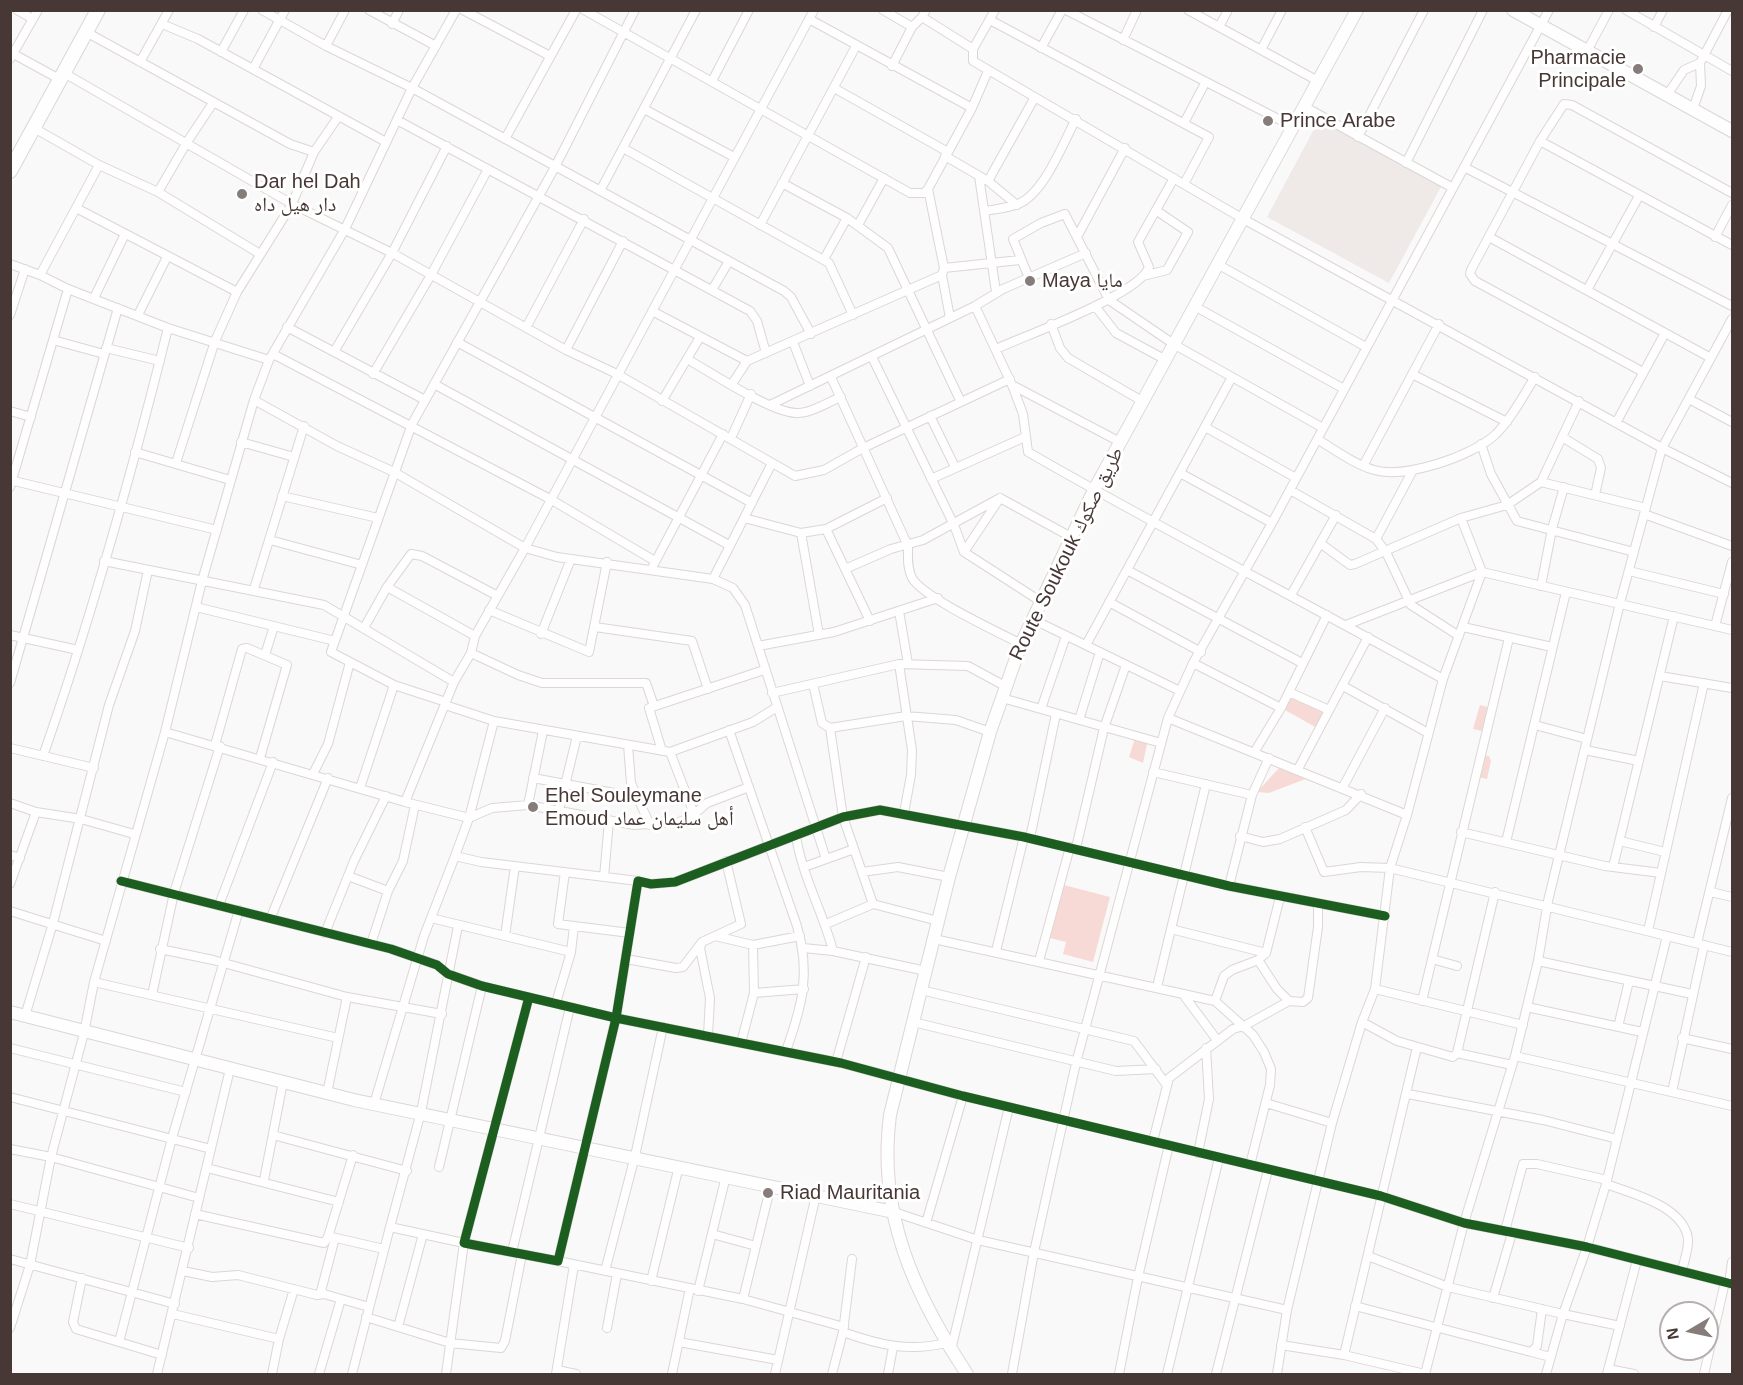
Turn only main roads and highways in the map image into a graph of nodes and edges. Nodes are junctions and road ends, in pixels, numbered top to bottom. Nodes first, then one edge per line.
1 (98, 10) edge
2 (10, 171) edge

1 - 2 main road

